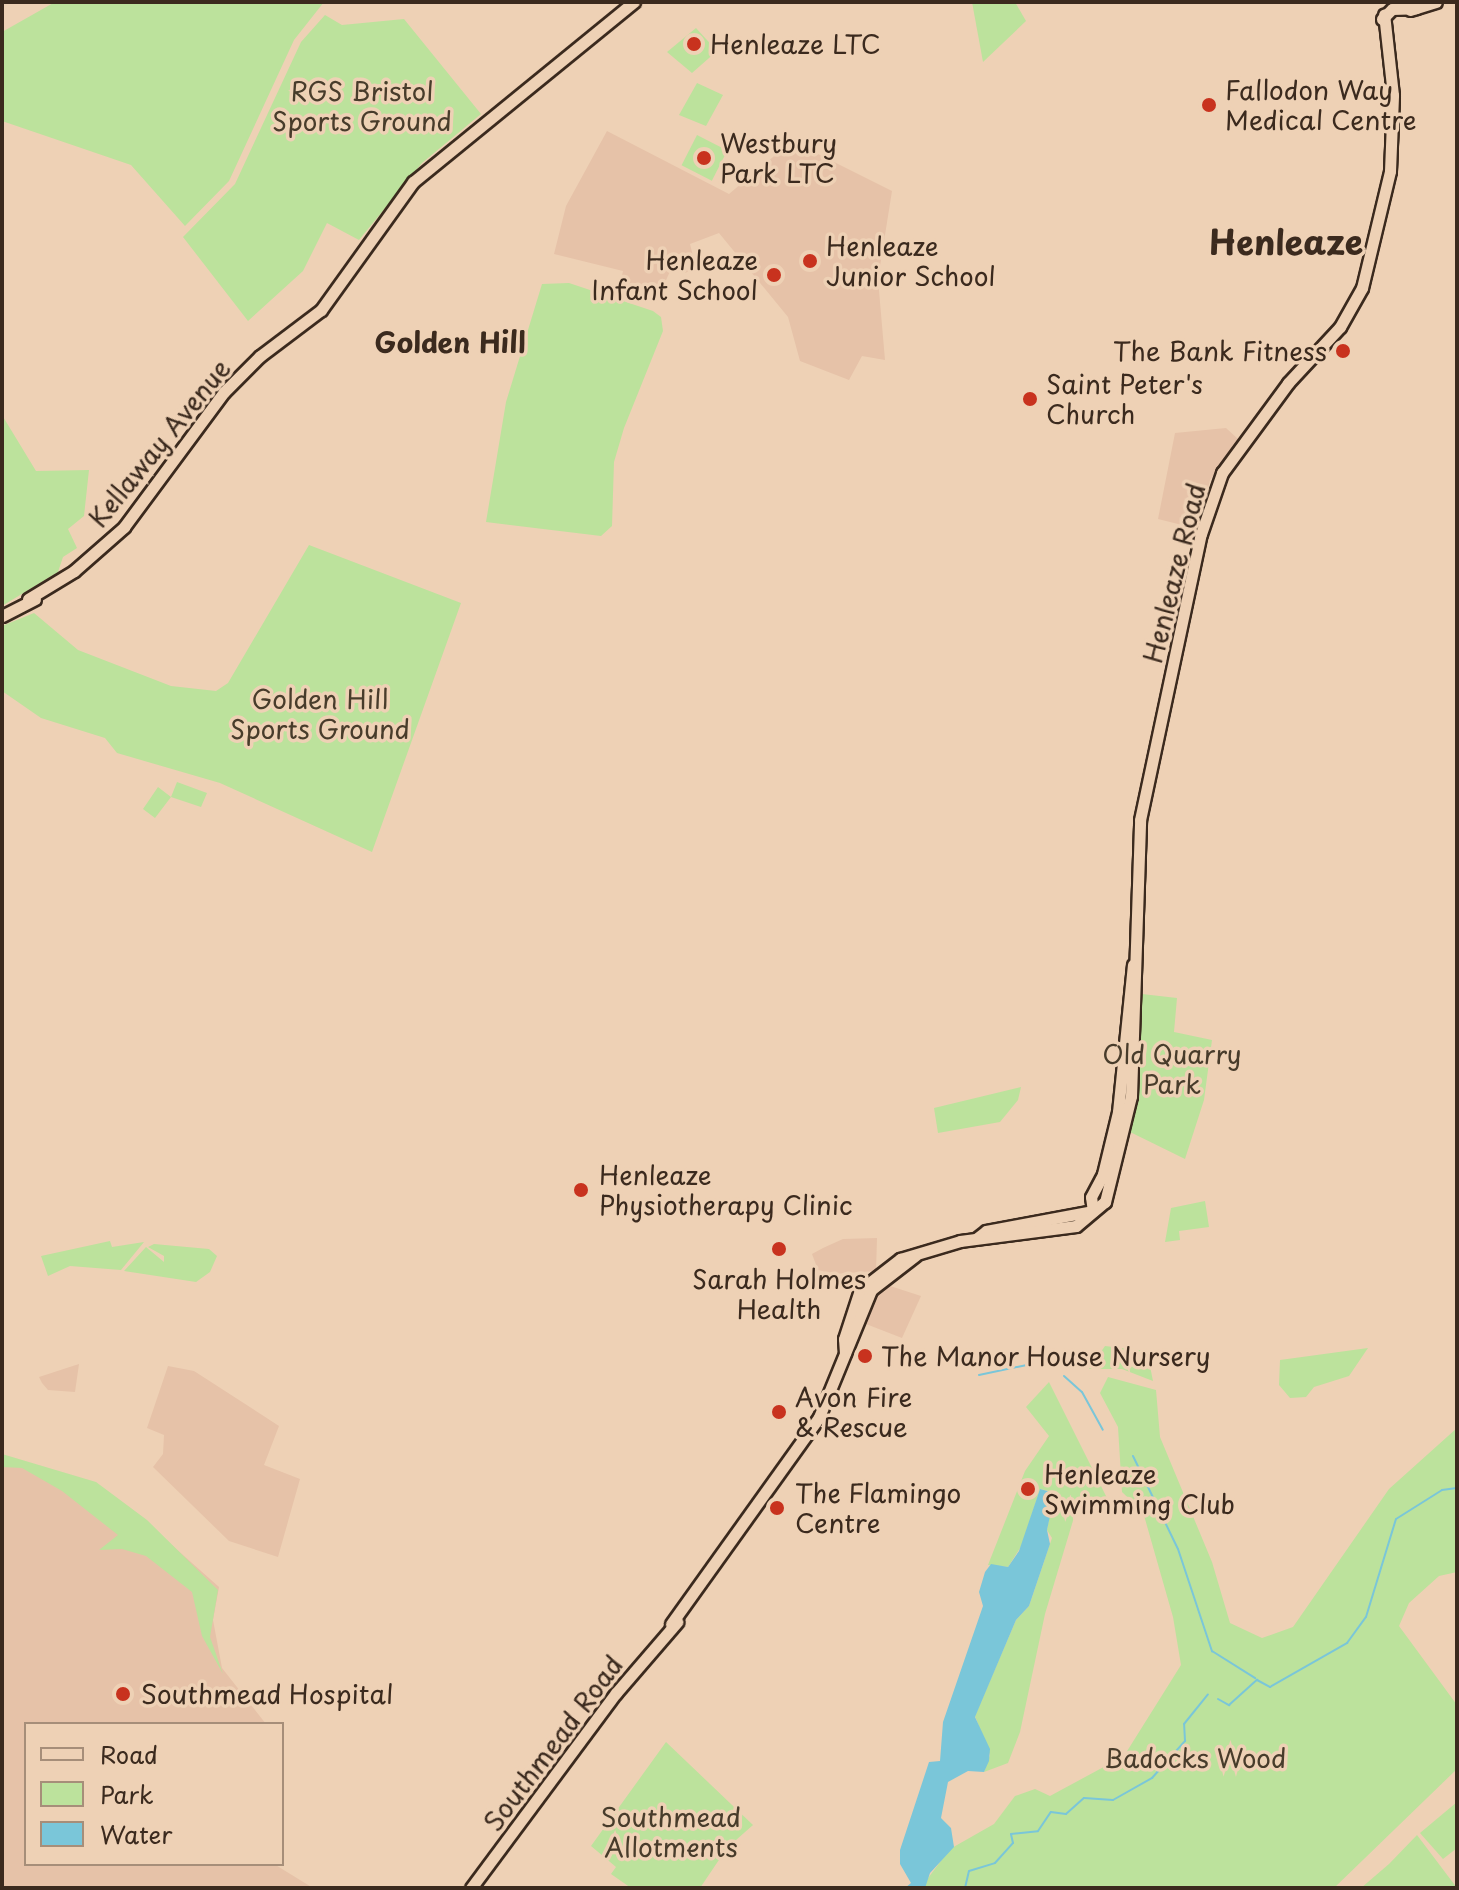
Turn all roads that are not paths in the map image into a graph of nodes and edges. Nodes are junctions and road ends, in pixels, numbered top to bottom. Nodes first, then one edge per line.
1 (634, 2) edge
2 (1436, 2) edge
3 (2, 616) edge
4 (1093, 1211) joint
5 (471, 1888) edge

1 - 3 main road, Kellaway Avenue
2 - 4 main road, Henleaze Road
4 - 5 main road, Southmead Road

